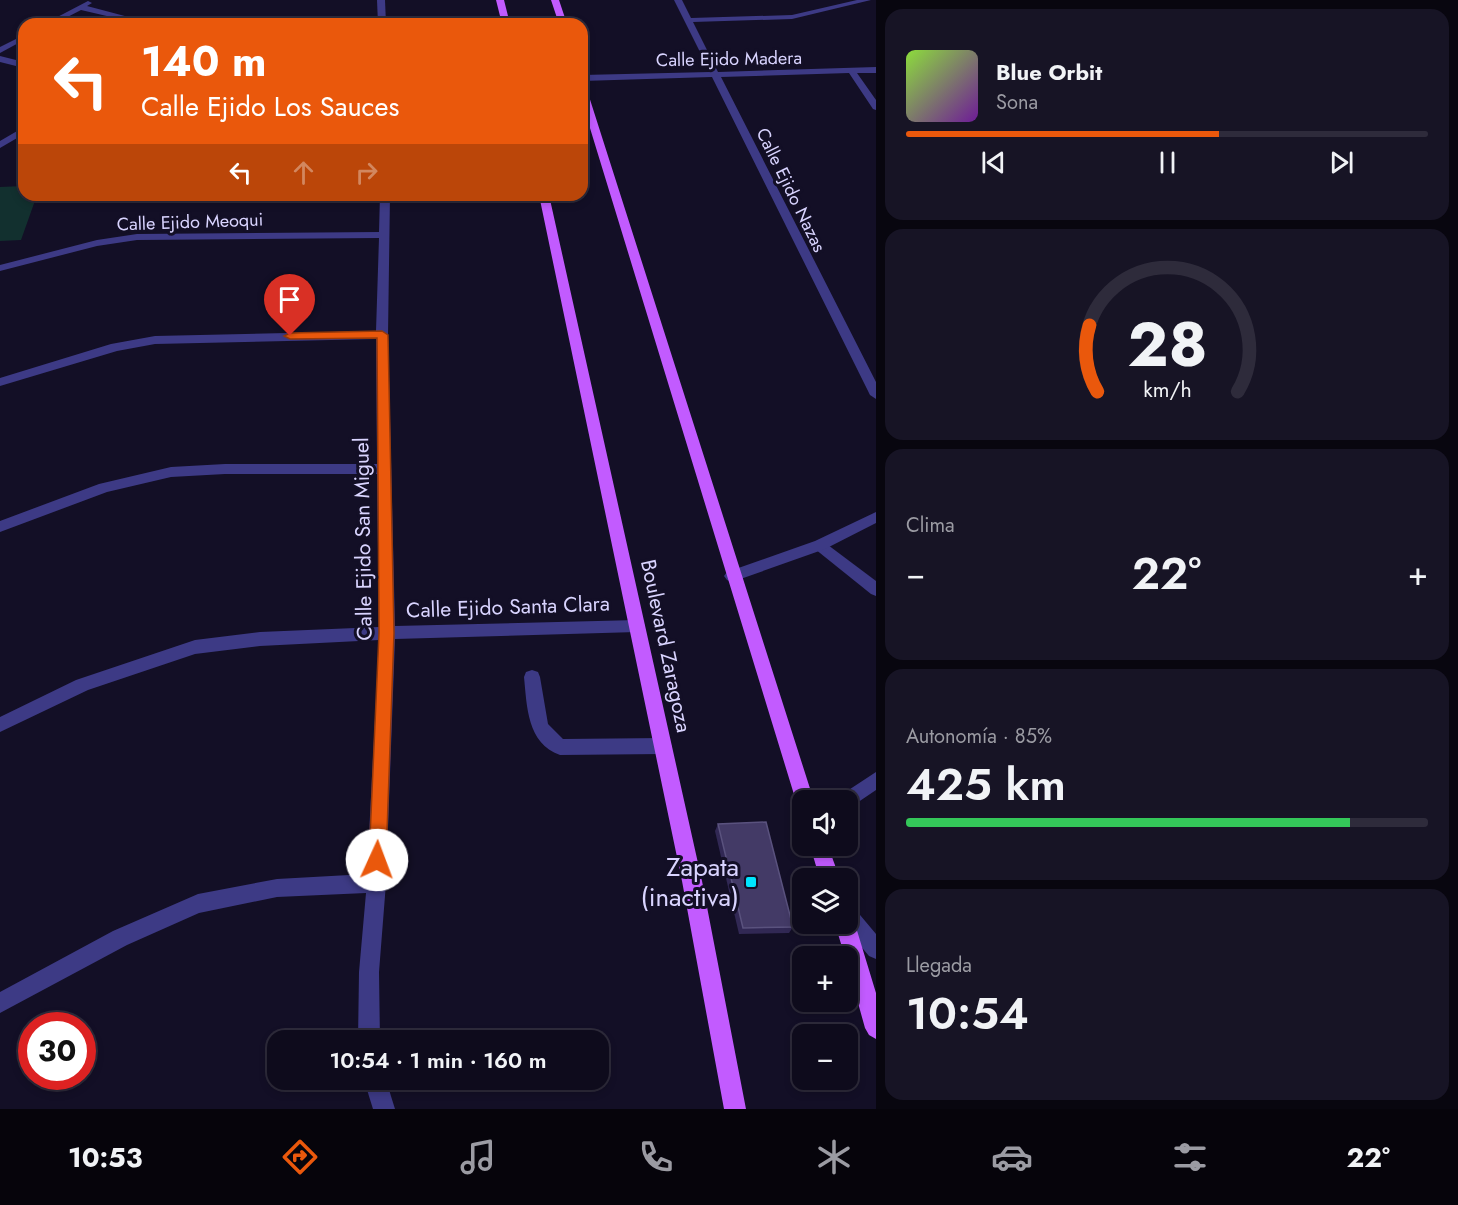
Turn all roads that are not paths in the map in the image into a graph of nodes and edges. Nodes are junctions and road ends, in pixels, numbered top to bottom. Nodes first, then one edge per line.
1 (93, 0) edge
2 (381, 0) edge
3 (500, 0) edge
4 (555, 0) edge
5 (678, 0) edge
6 (867, 0) edge
7 (80, 7) junction
8 (59, 18) edge
9 (126, 18) edge
10 (382, 18) edge
11 (504, 18) edge
12 (561, 18) edge
13 (688, 20) junction
14 (18, 40) edge
15 (0, 50) edge
16 (0, 59) edge
17 (18, 64) edge
18 (876, 70) edge
19 (852, 72) junction
20 (717, 76) junction
21 (588, 78) edge
22 (588, 107) edge
23 (876, 107) edge
24 (18, 134) edge
25 (0, 145) edge
26 (385, 201) edge
27 (545, 201) edge
28 (385, 235) junction
29 (0, 268) edge
30 (382, 335) junction
31 (0, 382) edge
32 (876, 395) edge
33 (383, 469) junction
34 (876, 517) edge
35 (0, 527) edge
36 (820, 545) junction
37 (732, 576) junction
38 (876, 590) edge
39 (637, 626) junction
40 (387, 633) junction
41 (532, 677) dead end
42 (0, 725) edge
43 (663, 746) junction
44 (876, 780) edge
45 (801, 790) edge
46 (858, 793) edge
47 (376, 883) junction
48 (858, 928) edge
49 (848, 934) edge
50 (876, 949) edge
51 (0, 1003) edge
52 (876, 1028) edge
53 (369, 1030) edge
54 (378, 1090) edge
55 (384, 1109) edge
56 (735, 1109) edge

1 - 7 street
2 - 10 street
3 - 11 main road
4 - 12 main road
5 - 13 street, Calle Ejido Nazas
6 - 13 street
7 - 8 street
7 - 9 street
13 - 20 street, Calle Ejido Nazas
14 - 15 street
16 - 17 street
18 - 19 street, Calle Ejido Madera
19 - 20 street, Calle Ejido Madera
19 - 23 street
20 - 21 street, Calle Ejido Madera
20 - 32 street, Calle Ejido Nazas
22 - 37 main road
24 - 25 street
26 - 28 street, Calle Ejido San Miguel
27 - 39 main road, Boulevard Zaragoza
28 - 29 street, Calle Ejido Meoqui
28 - 30 street, Calle Ejido San Miguel
30 - 31 street
30 - 33 street, Calle Ejido San Miguel
33 - 35 street
33 - 40 street, Calle Ejido San Miguel
34 - 36 street
36 - 37 street
36 - 38 street
37 - 45 main road
39 - 40 street, Calle Ejido Santa Clara
39 - 43 main road, Boulevard Zaragoza
40 - 42 street, Calle Ejido Santa Clara
40 - 47 street, Calle Ejido San Miguel
41 - 43 street
43 - 56 main road, Boulevard Zaragoza
44 - 46 street
47 - 51 street
47 - 53 street, Calle Ejido San Miguel
48 - 50 street
49 - 52 main road
54 - 55 street

